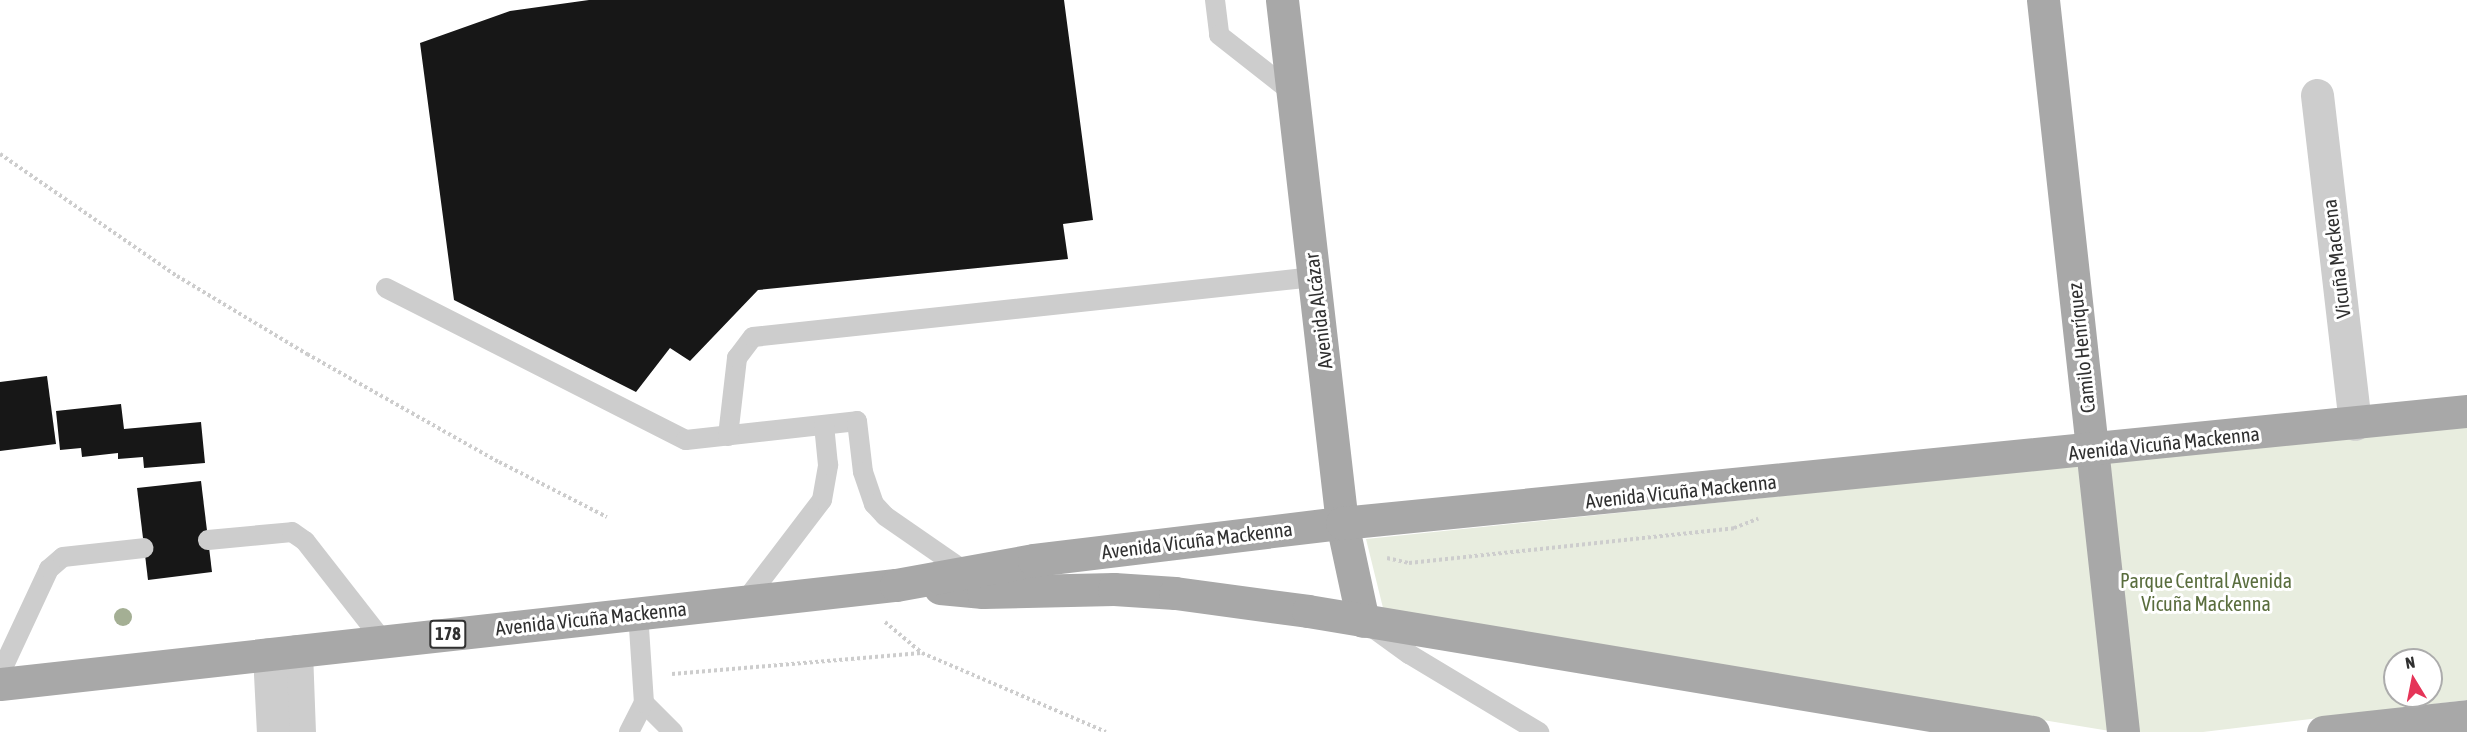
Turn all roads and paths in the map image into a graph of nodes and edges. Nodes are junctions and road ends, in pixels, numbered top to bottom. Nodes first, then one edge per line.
1 (1215, 0) edge
2 (1282, 0) edge
3 (2043, 0) edge
4 (1293, 93) junction
5 (2317, 95) dead end
6 (0, 154) edge
7 (1314, 276) junction
8 (386, 288) dead end
9 (2467, 411) edge
10 (2355, 424) junction
11 (824, 425) junction
12 (728, 436) junction
13 (2093, 451) junction
14 (1759, 484) junction
15 (607, 517) dead end
16 (1357, 522) junction
17 (208, 540) dead end
18 (144, 548) dead end
19 (966, 572) junction
20 (896, 585) junction
21 (854, 590) junction
22 (745, 601) junction
23 (638, 613) junction
24 (1363, 621) junction
25 (384, 642) junction
26 (922, 652) junction
27 (282, 653) junction
28 (0, 674) edge
29 (642, 678) junction
30 (0, 684) edge
31 (644, 703) junction
32 (2467, 716) edge
33 (273, 732) edge
34 (299, 732) edge
35 (629, 732) edge
36 (673, 732) edge
37 (1106, 732) edge
38 (1539, 732) edge
39 (2032, 732) edge
40 (2123, 732) edge
41 (2323, 732) edge

1 - 4 lane
2 - 4 main road, Avenida Alcázar
3 - 13 main road, Camilo Henríquez
4 - 7 main road, Avenida Alcázar
5 - 10 street, Vicuña Mackena
6 - 15 path
7 - 12 lane
7 - 16 main road, Avenida Alcázar
8 - 12 lane
9 - 10 main road, Avenida Vicuña Mackenna
10 - 13 main road, Avenida Vicuña Mackenna
11 - 12 lane
11 - 19 lane
11 - 22 lane
13 - 14 main road, Avenida Vicuña Mackenna
13 - 40 main road, Camilo Henríquez
14 - 16 main road, Avenida Vicuña Mackenna
14 - 16 path
16 - 19 main road, Avenida Vicuña Mackenna
16 - 24 main road, Avenida Alcázar
17 - 25 lane
18 - 28 lane
19 - 20 main road, Avenida Vicuña Mackenna
20 - 21 main road, Avenida Vicuña Mackenna / 178
20 - 24 main road, Avenida Vicuña Mackenna
21 - 22 main road, Avenida Vicuña Mackenna / 178
21 - 26 path
22 - 23 main road, Avenida Vicuña Mackenna / 178
23 - 25 main road, Avenida Vicuña Mackenna / 178
23 - 29 lane
24 - 38 lane, Avenida Vicuña Mackenna
24 - 39 main road, Avenida Vicuña Mackenna
25 - 27 main road, Avenida Vicuña Mackenna / 178
26 - 29 path
26 - 37 path
27 - 30 main road, Avenida Vicuña Mackenna / 178
27 - 33 street
27 - 34 street
29 - 31 lane
31 - 35 lane
31 - 36 lane
32 - 41 main road

